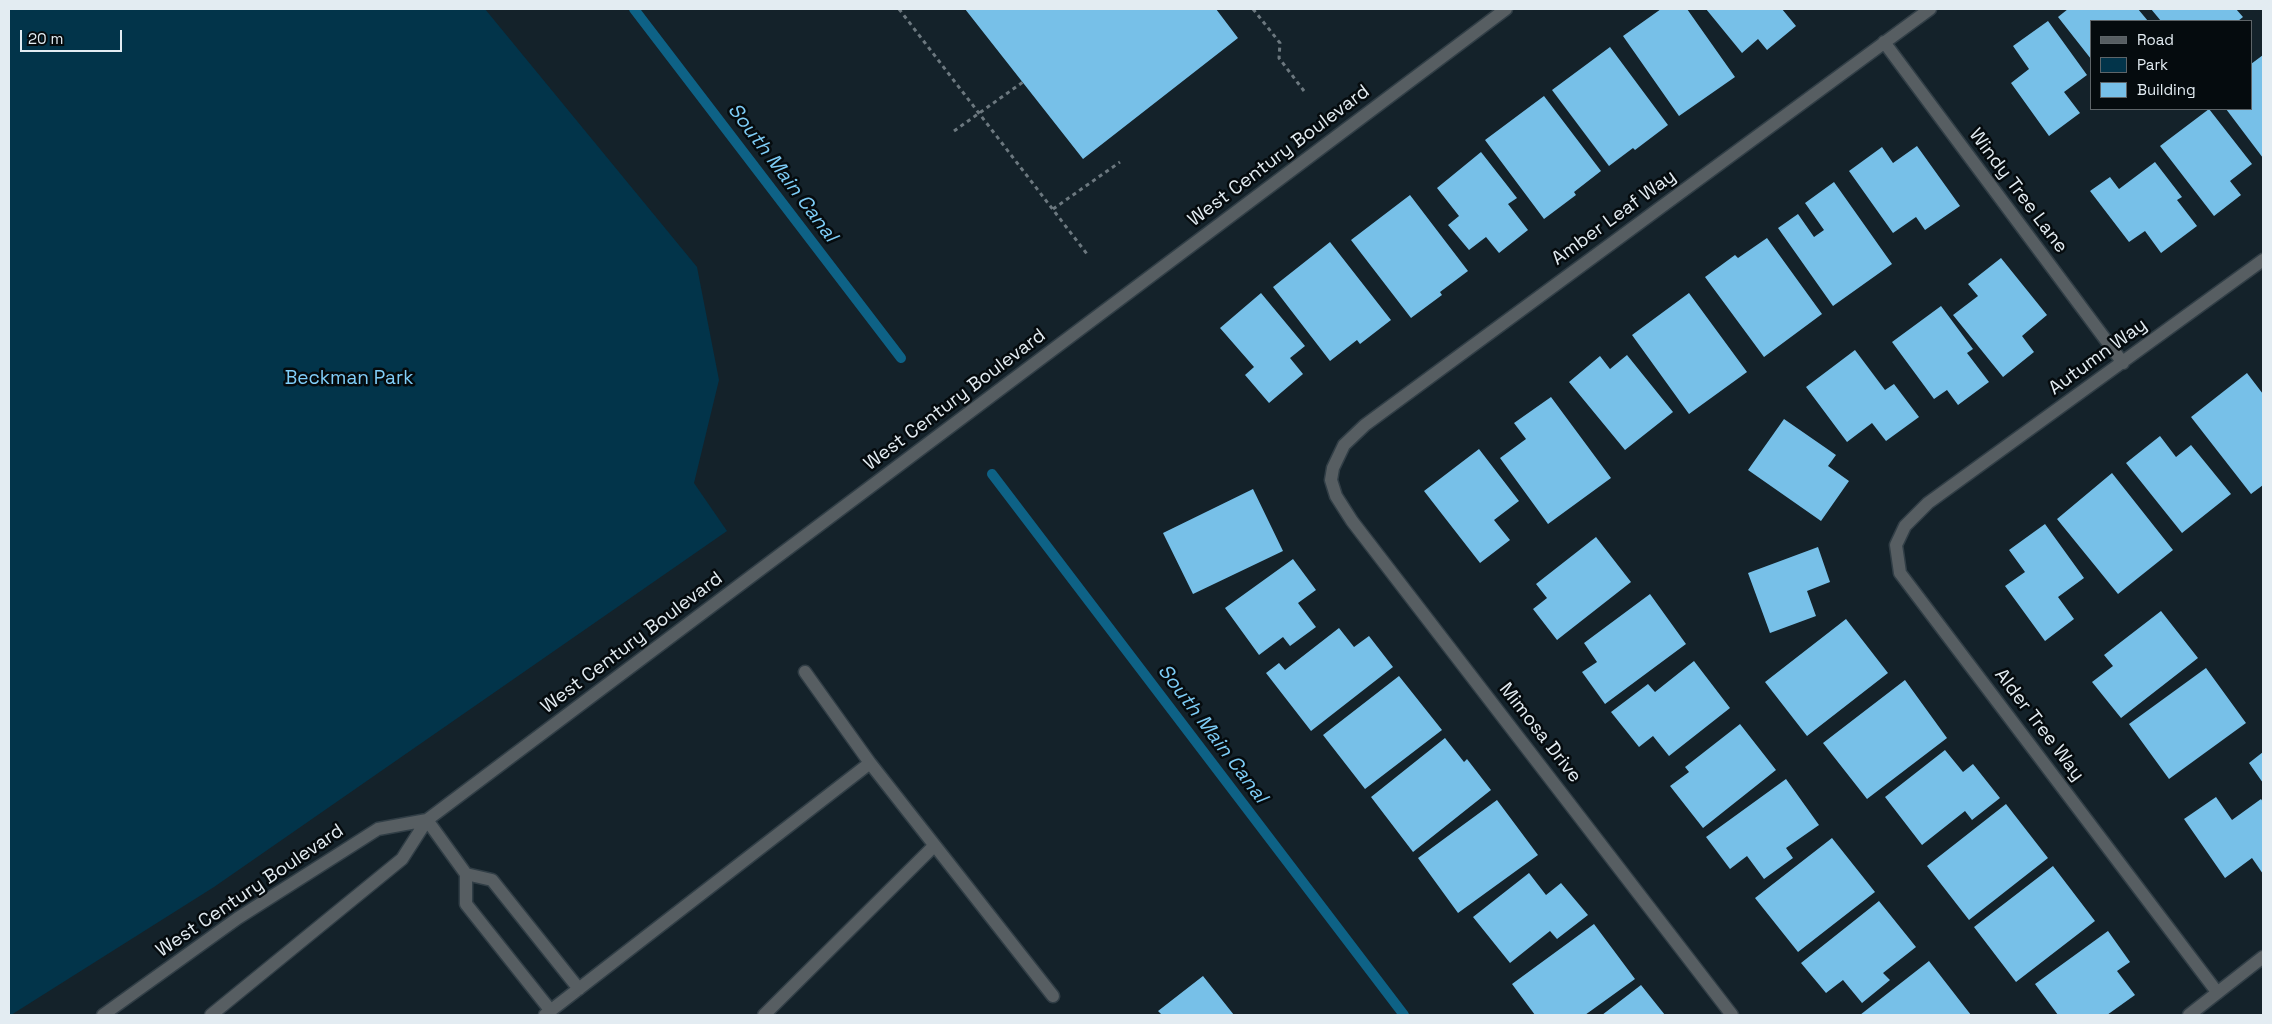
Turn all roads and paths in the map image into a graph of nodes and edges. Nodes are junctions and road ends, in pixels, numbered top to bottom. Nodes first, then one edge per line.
1 (898, 9) edge
2 (1253, 9) edge
3 (1506, 9) edge
4 (1930, 9) edge
5 (1884, 42) junction
6 (1023, 82) dead end
7 (1304, 91) dead end
8 (979, 113) junction
9 (954, 131) dead end
10 (1120, 162) dead end
11 (1053, 209) junction
12 (1088, 254) dead end
13 (2263, 260) edge
14 (2123, 363) junction
15 (1333, 468) joint
16 (1954, 484) joint
17 (805, 672) dead end
18 (870, 763) junction
19 (427, 820) junction
20 (934, 846) junction
21 (466, 874) junction
22 (2263, 957) edge
23 (580, 989) junction
24 (2218, 992) junction
25 (1053, 996) dead end
26 (548, 1013) edge
27 (102, 1015) edge
28 (211, 1015) edge
29 (764, 1015) edge
30 (1732, 1015) edge
31 (2189, 1015) edge

1 - 8 path
2 - 7 path
3 - 19 street, West Century Boulevard
4 - 5 street, Amber Leaf Way
5 - 14 street, Windy Tree Lane
5 - 15 street, Amber Leaf Way
6 - 8 path
8 - 9 path
8 - 11 path
10 - 11 path
11 - 12 path
13 - 14 street, Autumn Way
14 - 16 street, Autumn Way
15 - 30 street, Mimosa Drive
16 - 24 street, Alder Tree Way
17 - 18 street
18 - 20 street
18 - 23 street
19 - 21 street
19 - 27 street, West Century Boulevard
19 - 28 street, West Century Boulevard
20 - 25 street
20 - 29 street
21 - 23 street
21 - 26 street
22 - 24 street
23 - 26 street
24 - 31 street

